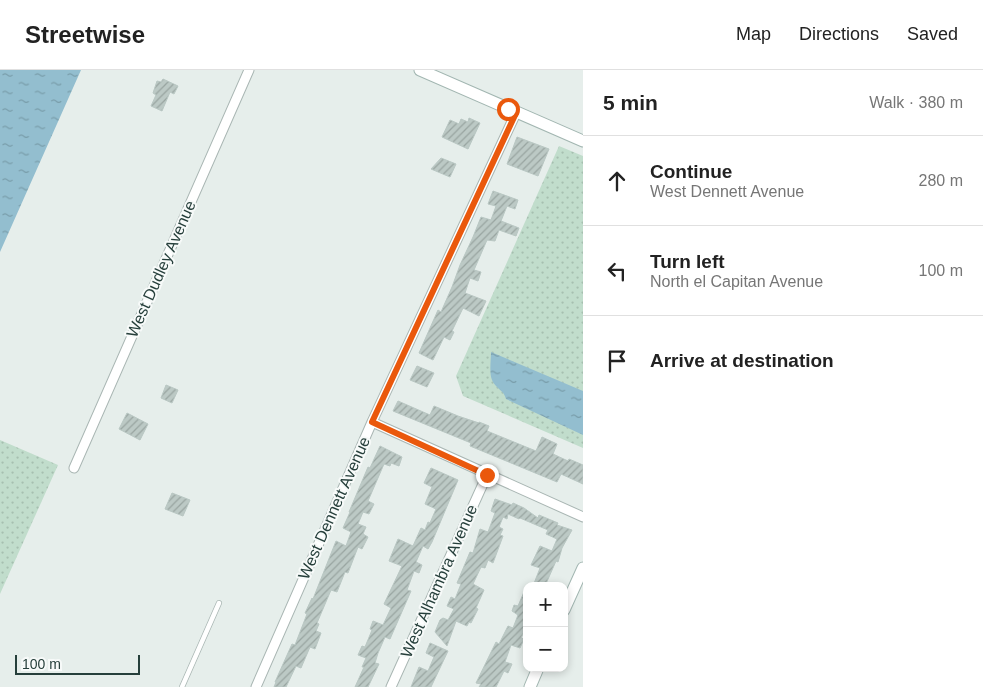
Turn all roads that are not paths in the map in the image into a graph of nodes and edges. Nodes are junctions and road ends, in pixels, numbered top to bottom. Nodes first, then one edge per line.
1 (249, 70) edge
2 (420, 70) edge
3 (516, 113) junction
4 (583, 142) edge
5 (372, 422) junction
6 (74, 468) dead end
7 (487, 475) junction
8 (583, 517) edge
9 (583, 568) edge
10 (568, 601) edge
11 (219, 603) dead end
12 (536, 672) edge
13 (182, 687) edge
14 (256, 687) edge
15 (391, 687) edge
16 (530, 687) edge

1 - 6 street, West Dudley Avenue
2 - 3 street
3 - 4 street
3 - 5 street, West Dennett Avenue
5 - 7 street
5 - 14 street, West Dennett Avenue
7 - 8 street
7 - 15 street, West Alhambra Avenue
9 - 10 street
11 - 13 lane
12 - 16 street

